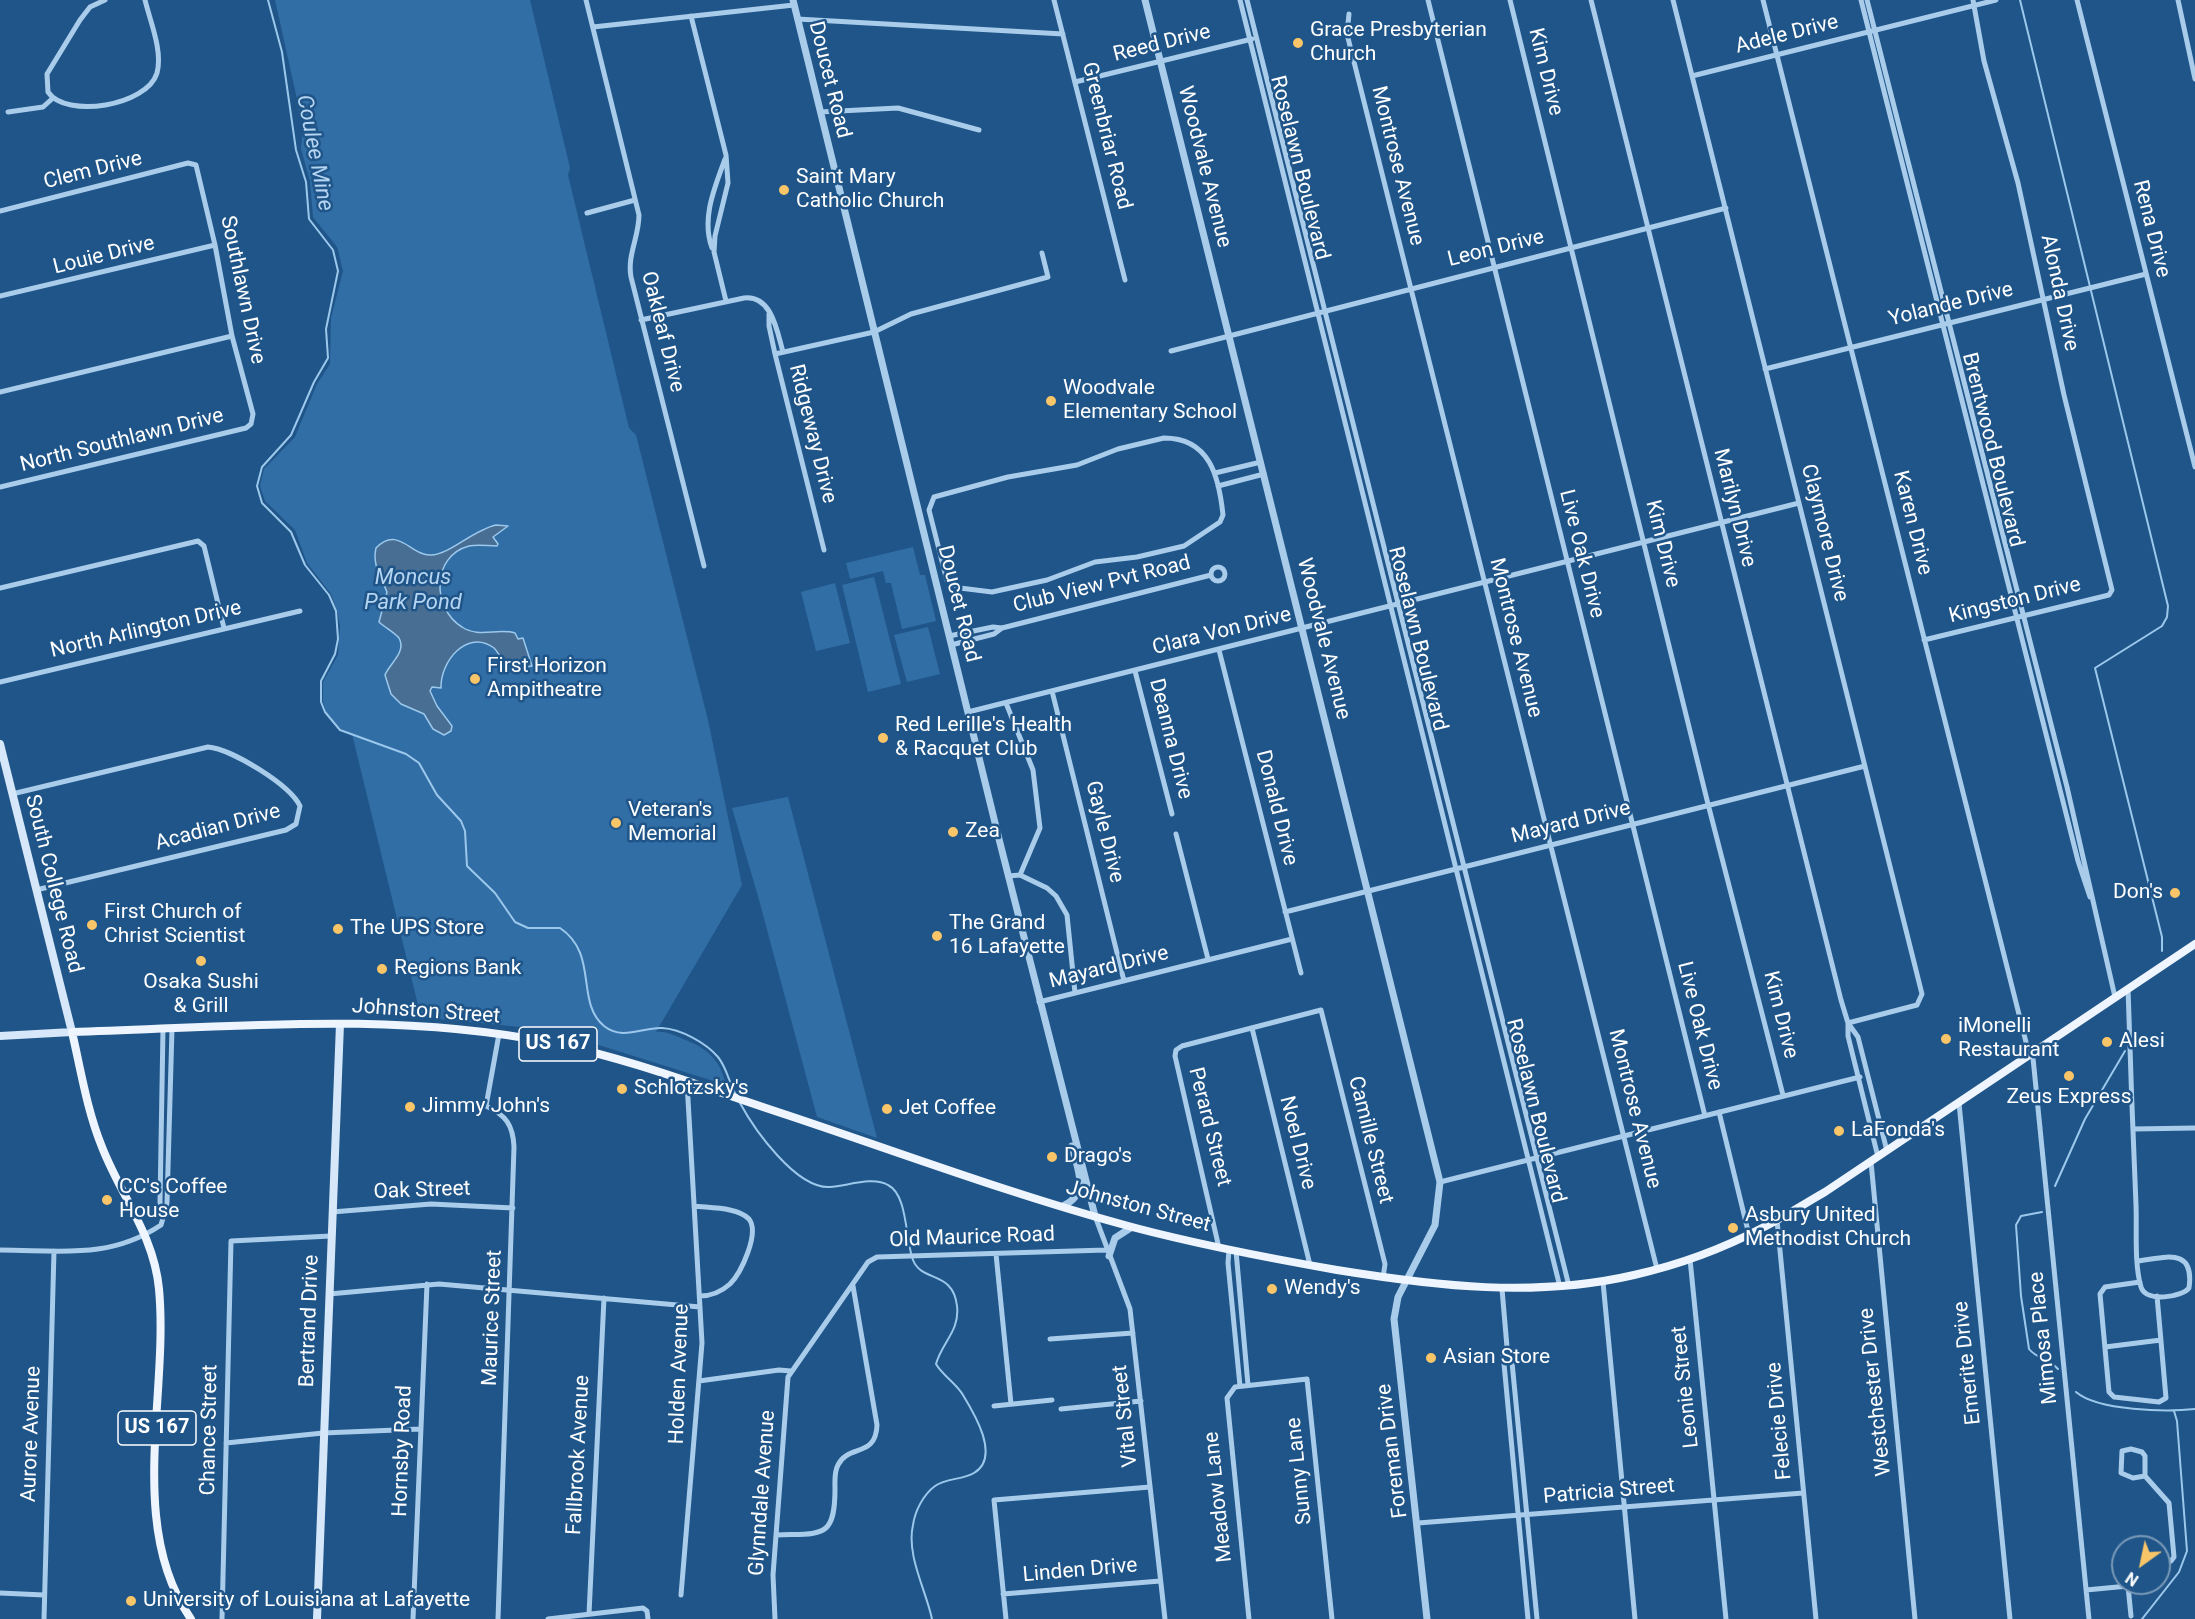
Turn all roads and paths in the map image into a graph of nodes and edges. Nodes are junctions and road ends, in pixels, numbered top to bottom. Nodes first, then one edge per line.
1 (105, 0) edge
2 (145, 0) edge
3 (586, 0) edge
4 (1054, 0) edge
5 (1145, 0) edge
6 (1240, 0) edge
7 (1247, 0) edge
8 (1428, 0) edge
9 (1510, 0) edge
10 (1591, 0) edge
11 (1673, 0) edge
12 (1763, 0) edge
13 (1861, 0) edge
14 (1867, 0) edge
15 (1996, 0) edge
16 (2077, 0) edge
17 (2178, 0) edge
18 (1973, 2) edge
19 (793, 3) edge
20 (1249, 8) junction
21 (1242, 10) junction
22 (1349, 14) dead end
23 (691, 16) junction
24 (797, 19) junction
25 (593, 27) junction
26 (1872, 31) junction
27 (1063, 34) junction
28 (1253, 39) junction
29 (1776, 54) junction
30 (1161, 61) junction
31 (1692, 76) junction
32 (2195, 79) edge
33 (1075, 82) junction
34 (53, 98) junction
35 (1275, 110) junction
36 (1268, 111) junction
37 (8, 112) dead end
38 (820, 112) junction
39 (979, 130) dead end
40 (726, 155) junction
41 (194, 164) joint
42 (1291, 174) junction
43 (1284, 176) junction
44 (635, 200) junction
45 (1726, 208) junction
46 (0, 211) edge
47 (587, 213) dead end
48 (1648, 230) junction
49 (1307, 240) junction
50 (1300, 242) junction
51 (215, 245) junction
52 (1571, 247) junction
53 (714, 252) junction
54 (1042, 253) dead end
55 (1493, 267) junction
56 (2146, 274) junction
57 (1125, 280) dead end
58 (1410, 288) junction
59 (0, 296) edge
60 (2043, 299) junction
61 (726, 301) junction
62 (1325, 310) junction
63 (1318, 312) junction
64 (769, 314) junction
65 (641, 320) junction
66 (1946, 324) junction
67 (874, 332) junction
68 (232, 336) junction
69 (1230, 336) junction
70 (1851, 348) junction
71 (1171, 351) dead end
72 (783, 352) junction
73 (775, 354) junction
74 (1766, 369) junction
75 (1344, 386) junction
76 (1337, 388) junction
77 (0, 392) edge
78 (251, 424) joint
79 (1362, 458) junction
80 (1355, 460) junction
81 (1261, 462) junction
82 (2195, 467) edge
83 (1215, 473) junction
84 (1264, 474) junction
85 (1218, 486) junction
86 (0, 487) edge
87 (1799, 503) junction
88 (1721, 524) junction
89 (1379, 529) junction
90 (1373, 531) junction
91 (1644, 543) junction
92 (824, 550) dead end
93 (1566, 562) junction
94 (704, 566) dead end
95 (1211, 575) dead end
96 (949, 583) junction
97 (1485, 583) junction
98 (936, 586) junction
99 (0, 588) edge
100 (2112, 592) joint
101 (1398, 605) junction
102 (1391, 606) junction
103 (300, 611) dead end
104 (2020, 616) junction
105 (224, 628) junction
106 (1002, 628) junction
107 (1303, 628) junction
108 (949, 636) junction
109 (1924, 640) junction
110 (951, 645) junction
111 (1219, 650) junction
112 (1136, 671) junction
113 (1416, 676) junction
114 (1409, 678) junction
115 (0, 682) edge
116 (1052, 691) junction
117 (1006, 704) junction
118 (968, 712) junction
119 (1431, 736) junction
120 (1424, 738) junction
121 (0, 744) edge
122 (1865, 766) junction
123 (1788, 785) junction
124 (12, 794) junction
125 (1447, 800) junction
126 (1440, 801) junction
127 (1708, 804) junction
128 (1172, 814) dead end
129 (1632, 825) junction
130 (1176, 834) dead end
131 (1550, 845) junction
132 (1464, 868) junction
133 (1457, 870) junction
134 (1020, 875) junction
135 (1008, 876) junction
136 (36, 890) junction
137 (1369, 892) junction
138 (1285, 912) junction
139 (1292, 939) junction
140 (1483, 944) junction
141 (2195, 944) edge
142 (1476, 946) junction
143 (1208, 959) junction
144 (1301, 973) dead end
145 (1124, 981) junction
146 (2128, 988) junction
147 (1075, 993) junction
148 (2115, 997) junction
149 (1039, 1002) junction
150 (1500, 1012) junction
151 (1493, 1014) junction
152 (1848, 1023) junction
153 (340, 1024) junction
154 (1252, 1028) junction
155 (167, 1029) junction
156 (72, 1032) junction
157 (499, 1034) junction
158 (0, 1036) edge
159 (1050, 1044) junction
160 (2031, 1054) junction
161 (1867, 1076) junction
162 (1858, 1078) junction
163 (687, 1082) junction
164 (1518, 1083) junction
165 (1511, 1085) junction
166 (1783, 1095) junction
167 (1959, 1103) junction
168 (1719, 1113) junction
169 (1705, 1116) junction
170 (2195, 1128) edge
171 (2133, 1129) junction
172 (1623, 1137) junction
173 (160, 1149) junction
174 (169, 1149) junction
175 (1887, 1151) junction
176 (1537, 1158) junction
177 (1874, 1159) junction
178 (1530, 1160) junction
179 (1440, 1182) junction
180 (694, 1206) junction
181 (1064, 1206) junction
182 (513, 1208) junction
183 (165, 1211) junction
184 (332, 1212) junction
185 (1095, 1216) junction
186 (1777, 1220) junction
187 (1132, 1227) junction
188 (145, 1232) junction
189 (1749, 1235) junction
190 (331, 1236) junction
191 (1558, 1241) junction
192 (1551, 1243) junction
193 (1219, 1248) junction
194 (0, 1250) edge
195 (1233, 1250) junction
196 (54, 1251) junction
197 (1107, 1253) junction
198 (996, 1254) junction
199 (1690, 1259) junction
200 (2138, 1261) junction
201 (1310, 1265) junction
202 (1657, 1269) junction
203 (1383, 1278) junction
204 (1405, 1281) junction
205 (1603, 1282) junction
206 (2140, 1282) junction
207 (427, 1284) junction
208 (853, 1286) junction
209 (1565, 1286) junction
210 (511, 1288) junction
211 (1502, 1289) junction
212 (329, 1294) junction
213 (700, 1296) junction
214 (2157, 1296) junction
215 (604, 1298) junction
216 (700, 1307) junction
217 (1241, 1324) junction
218 (1234, 1325) junction
219 (1133, 1333) junction
220 (1050, 1339) dead end
221 (2161, 1340) junction
222 (1507, 1347) junction
223 (2105, 1347) junction
224 (791, 1371) junction
225 (699, 1381) junction
226 (1248, 1385) junction
227 (1240, 1386) junction
228 (1052, 1400) dead end
229 (1140, 1401) junction
230 (1011, 1404) junction
231 (994, 1406) dead end
232 (1061, 1409) dead end
233 (421, 1429) junction
234 (323, 1433) junction
235 (226, 1443) junction
236 (2145, 1476) junction
237 (1150, 1487) junction
238 (1803, 1493) junction
239 (1714, 1501) junction
240 (1624, 1507) junction
241 (1527, 1516) junction
242 (1519, 1517) junction
243 (1418, 1523) junction
244 (776, 1535) junction
245 (2171, 1561) edge
246 (1532, 1565) junction
247 (1524, 1566) junction
248 (1161, 1581) junction
249 (2111, 1586) edge
250 (2086, 1590) junction
251 (0, 1593) edge
252 (1534, 1593) junction
253 (1003, 1594) junction
254 (1526, 1594) junction
255 (44, 1595) junction
256 (681, 1595) dead end
257 (2129, 1595) edge
258 (589, 1614) junction
259 (2132, 1616) dead end
260 (44, 1619) edge
261 (191, 1619) edge
262 (222, 1619) edge
263 (317, 1619) edge
264 (413, 1619) edge
265 (498, 1619) edge
266 (548, 1619) edge
267 (648, 1619) edge
268 (775, 1619) edge
269 (1006, 1619) edge
270 (1165, 1619) edge
271 (1249, 1619) edge
272 (1332, 1619) edge
273 (1427, 1619) edge
274 (1528, 1619) edge
275 (1537, 1619) edge
276 (1635, 1619) edge
277 (1726, 1619) edge
278 (1816, 1619) edge
279 (1915, 1619) edge
280 (2010, 1619) edge
281 (2089, 1619) edge

1 - 34 street
2 - 34 street
3 - 25 street, Oakleaf Drive
4 - 27 street, Greenbriar Road
5 - 30 street, Woodvale Avenue
6 - 21 street, Roselawn Boulevard
7 - 20 street, Roselawn Boulevard
8 - 55 street, Live Oak Drive
9 - 52 street, Kim Drive
10 - 48 street, Marilyn Drive
11 - 31 street, Claymore Drive
12 - 29 street, Karen Drive
13 - 26 street, Brentwood Boulevard
14 - 26 street, Brentwood Boulevard
15 - 18 street, Adele Drive
16 - 56 street, Rena Drive
17 - 32 street
18 - 26 street, Adele Drive
18 - 60 street, Alonda Drive
19 - 23 street
19 - 24 street, Doucet Road
20 - 21 street
20 - 28 street, Roselawn Boulevard
21 - 28 street, Roselawn Boulevard
22 - 58 street, Montrose Avenue
23 - 25 street
23 - 40 street
24 - 27 street
24 - 38 street, Doucet Road
25 - 44 street, Oakleaf Drive
26 - 29 street, Adele Drive
26 - 66 street, Brentwood Boulevard
27 - 33 street, Greenbriar Road
28 - 30 street, Reed Drive
28 - 35 street, Roselawn Boulevard
28 - 36 street, Roselawn Boulevard
29 - 31 street, Adele Drive
29 - 70 street, Karen Drive
30 - 33 street, Reed Drive
30 - 69 street, Woodvale Avenue
31 - 45 street, Claymore Drive
33 - 57 street, Greenbriar Road
34 - 37 street
35 - 36 street
35 - 42 street, Roselawn Boulevard
36 - 43 street, Roselawn Boulevard
38 - 39 street
38 - 67 street, Doucet Road
40 - 53 street
40 - 53 street
41 - 46 street, Clem Drive
41 - 51 street, Southlawn Drive
42 - 43 street
42 - 49 street, Roselawn Boulevard
43 - 50 street, Roselawn Boulevard
44 - 47 street
44 - 65 street, Oakleaf Drive
45 - 48 street, Leon Drive
45 - 74 street, Claymore Drive
48 - 52 street, Leon Drive
48 - 88 street, Marilyn Drive
49 - 50 street
49 - 62 street, Roselawn Boulevard
50 - 63 street, Roselawn Boulevard
51 - 59 street, Louie Drive
51 - 68 street, Southlawn Drive
52 - 55 street, Leon Drive
52 - 91 street, Kim Drive
53 - 61 street
54 - 67 street, Ridgeway Drive
55 - 58 street, Leon Drive
55 - 93 street, Live Oak Drive
56 - 60 street, Yolande Drive
56 - 82 street, Rena Drive
58 - 62 street, Leon Drive
58 - 97 street, Montrose Avenue
60 - 66 street, Yolande Drive
60 - 100 street, Alonda Drive
61 - 64 street
61 - 65 street
62 - 63 street, Leon Drive
62 - 75 street, Roselawn Boulevard
63 - 69 street, Leon Drive
63 - 76 street, Roselawn Boulevard
64 - 72 street
64 - 73 street
65 - 94 street, Oakleaf Drive
66 - 70 street, Yolande Drive
66 - 104 street, Brentwood Boulevard
67 - 72 street, Ridgeway Drive
67 - 98 street, Doucet Road
68 - 77 street
68 - 78 street, Southlawn Drive
69 - 71 street, Leon Drive
69 - 81 street, Woodvale Avenue
70 - 74 street, Yolande Drive
70 - 109 street, Karen Drive
72 - 73 street, Ridgeway Drive
73 - 92 street, Ridgeway Drive
74 - 87 street, Claymore Drive
75 - 76 street
75 - 79 street, Roselawn Boulevard
76 - 80 street, Roselawn Boulevard
78 - 86 street, North Southlawn Drive
79 - 80 street
79 - 89 street, Roselawn Boulevard
80 - 90 street, Roselawn Boulevard
81 - 83 street
81 - 84 street, Woodvale Avenue
83 - 85 street
83 - 96 street
84 - 85 street
84 - 107 street, Woodvale Avenue
85 - 96 street
87 - 88 street, Clara Von Drive
87 - 122 street, Claymore Drive
88 - 91 street, Clara Von Drive
88 - 123 street, Marilyn Drive
89 - 90 street
89 - 101 street, Roselawn Boulevard
90 - 102 street, Roselawn Boulevard
91 - 93 street, Clara Von Drive
91 - 127 street, Kim Drive
93 - 97 street, Clara Von Drive
93 - 129 street, Live Oak Drive
95 - 106 street, Club View Pvt Road
96 - 98 street
97 - 101 street, Clara Von Drive
97 - 131 street, Montrose Avenue
98 - 108 street, Doucet Road
99 - 105 street
100 - 104 street, Kingston Drive
101 - 102 street, Clara Von Drive
101 - 113 street, Roselawn Boulevard
102 - 107 street, Clara Von Drive
102 - 114 street, Roselawn Boulevard
103 - 105 street, North Arlington Drive
104 - 109 street, Kingston Drive
104 - 148 street, Brentwood Boulevard
105 - 115 street, North Arlington Drive
106 - 108 street, Club View Pvt Road
106 - 110 street, Club View Pvt Road
107 - 111 street, Clara Von Drive
107 - 137 street, Woodvale Avenue
108 - 110 street, Doucet Road
109 - 160 street, Karen Drive
110 - 118 street, Doucet Road
111 - 112 street, Clara Von Drive
111 - 138 street, Donald Drive
112 - 116 street, Clara Von Drive
112 - 128 street, Deanna Drive
113 - 114 street
113 - 119 street, Roselawn Boulevard
114 - 120 street, Roselawn Boulevard
116 - 117 street, Clara Von Drive
116 - 145 street, Gayle Drive
117 - 118 street, Clara Von Drive
117 - 134 street
118 - 135 street, Doucet Road
119 - 120 street
119 - 125 street, Roselawn Boulevard
120 - 126 street, Roselawn Boulevard
121 - 124 main road, South College Road
122 - 123 street, Mayard Drive
122 - 152 street, Claymore Drive
123 - 127 street, Mayard Drive
123 - 152 street, Marilyn Drive
124 - 136 main road, South College Road
124 - 136 street, Acadian Drive
125 - 126 street
125 - 132 street, Roselawn Boulevard
126 - 133 street, Roselawn Boulevard
127 - 129 street, Mayard Drive
127 - 166 street, Kim Drive
129 - 131 street, Mayard Drive
129 - 169 street, Live Oak Drive
130 - 143 street
131 - 132 street, Mayard Drive
131 - 172 street, Montrose Avenue
132 - 133 street, Mayard Drive
132 - 140 street, Roselawn Boulevard
133 - 137 street, Mayard Drive
133 - 142 street, Roselawn Boulevard
134 - 135 street
134 - 147 street
135 - 149 street, Doucet Road
136 - 156 main road, South College Road
137 - 138 street, Mayard Drive
137 - 179 street, Woodvale Avenue
138 - 139 street, Donald Drive
139 - 143 street, Mayard Drive
139 - 144 street, Donald Drive
140 - 142 street
140 - 150 street, Roselawn Boulevard
141 - 146 main road, Johnston Street / US 167
142 - 151 street, Roselawn Boulevard
143 - 145 street, Mayard Drive
145 - 147 street, Mayard Drive
146 - 148 main road, Johnston Street / US 167
146 - 171 street
147 - 149 street, Mayard Drive
148 - 160 main road, Johnston Street / US 167
149 - 159 street, Doucet Road
150 - 151 street
150 - 164 street, Roselawn Boulevard
151 - 165 street, Roselawn Boulevard
152 - 161 street, Marilyn Drive
152 - 162 street, Marilyn Drive
153 - 155 main road, Johnston Street / US 167
153 - 157 main road, Johnston Street / US 167
153 - 184 main road, Bertrand Drive
154 - 193 street, Perard Street
154 - 201 street, Noel Drive
154 - 203 street, Camille Street
155 - 156 main road, Johnston Street / US 167
155 - 173 street
155 - 174 street
156 - 158 main road, Johnston Street
156 - 188 main road, US 167
157 - 163 main road, Johnston Street / US 167
157 - 182 street, Maurice Street
159 - 181 street
159 - 185 street, Doucet Road
160 - 167 main road, Johnston Street / US 167
160 - 250 street, Mimosa Place
161 - 162 street
161 - 175 street, Marilyn Drive
162 - 166 street
162 - 177 street, Marilyn Drive
163 - 180 street, Holden Avenue
163 - 181 main road, Johnston Street / US 167
164 - 165 street
164 - 176 street, Roselawn Boulevard
165 - 178 street, Roselawn Boulevard
166 - 168 street
167 - 175 main road, Johnston Street / US 167
167 - 280 street, Emerite Drive
168 - 169 street
168 - 189 street, Live Oak Drive
169 - 172 street
170 - 171 street
171 - 200 street
172 - 176 street
172 - 202 street, Montrose Avenue
173 - 174 street
173 - 183 street
174 - 183 street
175 - 177 main road, Johnston Street / US 167
176 - 178 street
176 - 191 street, Roselawn Boulevard
177 - 186 main road, Johnston Street / US 167
177 - 279 street, Westchester Drive
178 - 179 street
178 - 192 street, Roselawn Boulevard
179 - 204 street, Woodvale Avenue
180 - 213 street, Holden Avenue
180 - 213 street
181 - 185 main road, Johnston Street / US 167
182 - 184 street, Oak Street
182 - 210 street, Maurice Street
183 - 188 street
184 - 190 main road, Bertrand Drive
185 - 187 main road, Johnston Street / US 167
185 - 197 street, Vital Street
186 - 189 main road, Johnston Street / US 167
186 - 238 street, Felecie Drive
187 - 193 main road, Johnston Street / US 167
187 - 197 street
188 - 196 street
188 - 261 main road, US 167
189 - 199 main road, Johnston Street / US 167
190 - 212 main road, Bertrand Drive
190 - 235 street, Chance Street
191 - 192 street
191 - 209 street, Roselawn Boulevard
192 - 209 street, Roselawn Boulevard
193 - 195 main road, Johnston Street / US 167
194 - 196 street
195 - 201 main road, Johnston Street / US 167
195 - 217 street
195 - 218 street
196 - 255 street, Aurore Avenue
197 - 198 street, Old Maurice Road
197 - 219 street, Vital Street
198 - 208 street, Old Maurice Road
198 - 230 street
199 - 202 main road, Johnston Street / US 167
199 - 239 street, Leonie Street
200 - 206 street
200 - 214 street
201 - 203 main road, Johnston Street / US 167
202 - 205 main road, Johnston Street / US 167
203 - 204 main road, Johnston Street / US 167
204 - 211 main road, Johnston Street / US 167
204 - 243 street, Foreman Drive
205 - 209 main road, Johnston Street / US 167
205 - 240 street
206 - 214 street
206 - 223 street
207 - 210 street
207 - 212 street
207 - 233 street, Hornsby Road
208 - 224 street
208 - 244 street
209 - 211 main road, Johnston Street / US 167
210 - 215 street
210 - 265 street, Maurice Street
211 - 222 street
212 - 234 main road, Bertrand Drive
213 - 216 street, Holden Avenue
214 - 221 street
215 - 216 street
215 - 258 street, Fallbrook Avenue
216 - 225 street, Holden Avenue
217 - 218 street
217 - 226 street
218 - 227 street
219 - 220 street
219 - 229 street, Vital Street
221 - 223 street
221 - 223 street
222 - 241 street
222 - 242 street
224 - 225 street
224 - 244 street, Glynndale Avenue
225 - 256 street, Holden Avenue
226 - 227 street
226 - 272 street, Sunny Lane
227 - 271 street, Meadow Lane
228 - 230 street
229 - 232 street
229 - 237 street, Vital Street
230 - 231 street
233 - 234 street
233 - 264 street, Hornsby Road
234 - 235 street
234 - 263 main road, Bertrand Drive
235 - 262 street, Chance Street
236 - 236 street
236 - 245 street
237 - 248 street, Vital Street
237 - 253 street
238 - 239 street, Patricia Street
238 - 278 street, Felecie Drive
239 - 240 street, Patricia Street
239 - 277 street, Leonie Street
240 - 241 street, Patricia Street
240 - 276 street
241 - 242 street, Patricia Street
241 - 246 street
242 - 243 street, Patricia Street
242 - 247 street
243 - 273 street, Foreman Drive
244 - 268 street, Glynndale Avenue
246 - 247 street
246 - 252 street
247 - 254 street
248 - 253 street, Linden Drive
248 - 270 street, Vital Street
249 - 250 street
250 - 281 street, Mimosa Place
251 - 255 street
252 - 254 street
252 - 275 street
253 - 269 street
254 - 274 street
255 - 260 street, Aurore Avenue
257 - 259 street
258 - 266 street
258 - 267 street

